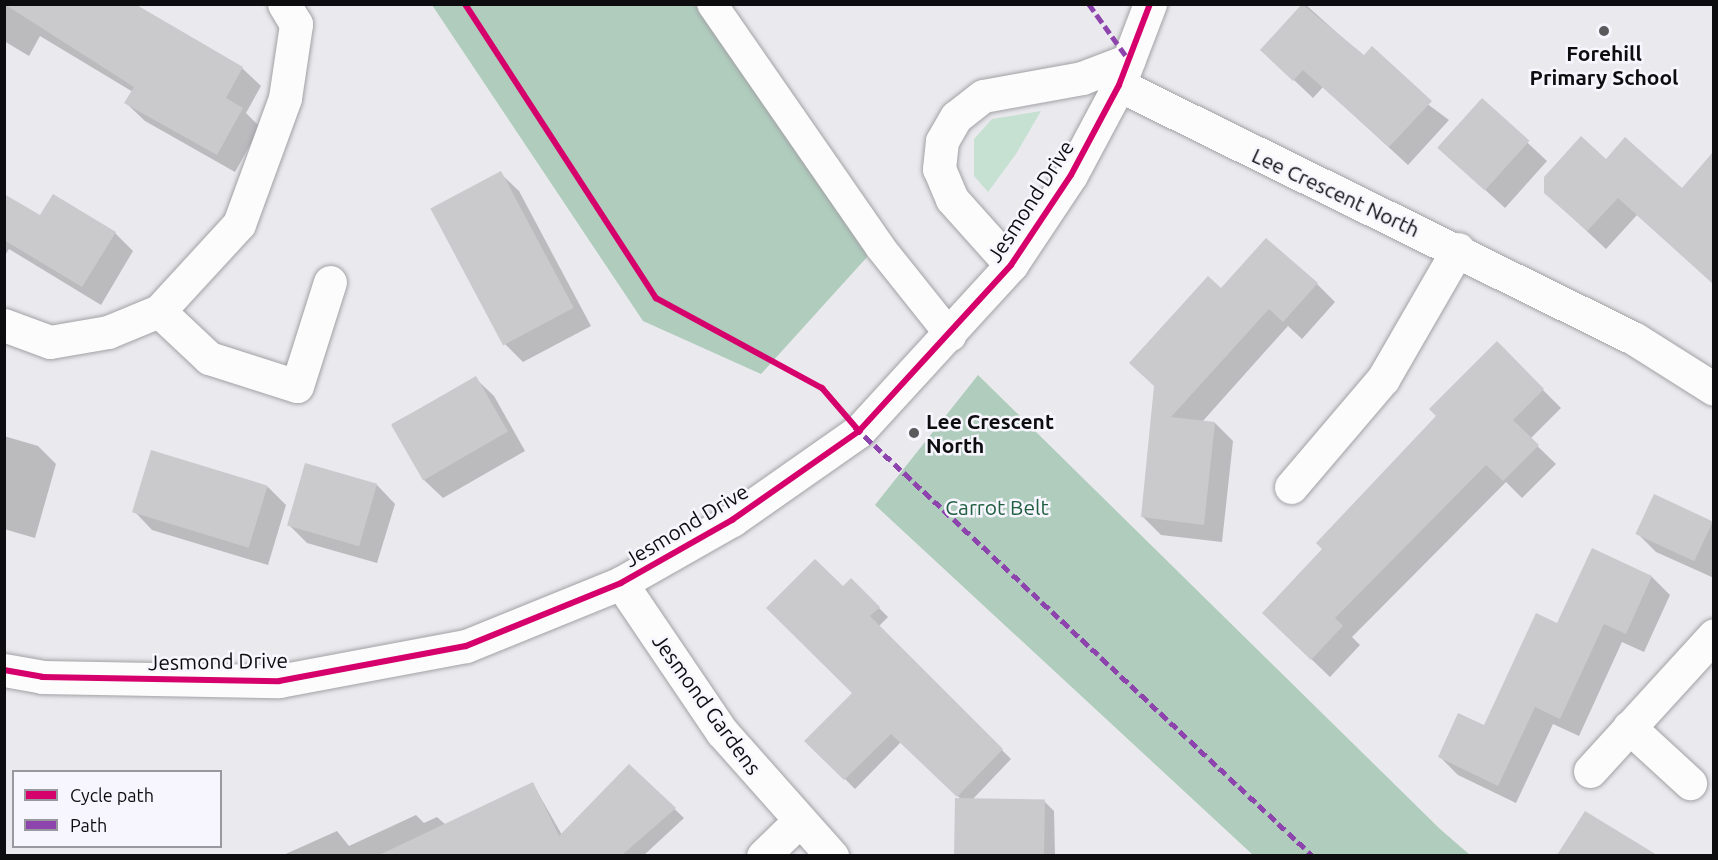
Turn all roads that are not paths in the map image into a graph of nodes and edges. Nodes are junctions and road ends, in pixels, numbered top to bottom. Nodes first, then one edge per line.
1 (284, 4) edge
2 (712, 4) edge
3 (1150, 4) edge
4 (1124, 72) junction
5 (1458, 249) junction
6 (1011, 265) junction
7 (330, 282) dead end
8 (159, 311) junction
9 (4, 325) edge
10 (951, 336) junction
11 (1713, 389) edge
12 (1291, 487) dead end
13 (621, 584) junction
14 (1713, 635) edge
15 (4, 670) edge
16 (1629, 727) junction
17 (1590, 771) dead end
18 (1690, 783) dead end
19 (798, 822) junction
20 (763, 855) edge
21 (832, 855) edge

1 - 8 street
2 - 10 lane
3 - 4 street, Jesmond Drive
4 - 5 street, Lee Crescent North
4 - 6 street, Jesmond Drive
4 - 6 street
5 - 11 street, Lee Crescent North
5 - 12 street
6 - 10 street, Jesmond Drive
7 - 8 street
8 - 9 street
10 - 13 street, Jesmond Drive
13 - 15 street, Jesmond Drive
13 - 19 street, Jesmond Gardens
14 - 16 street
16 - 17 street
16 - 18 street
19 - 20 street
19 - 21 street, Jesmond Gardens

